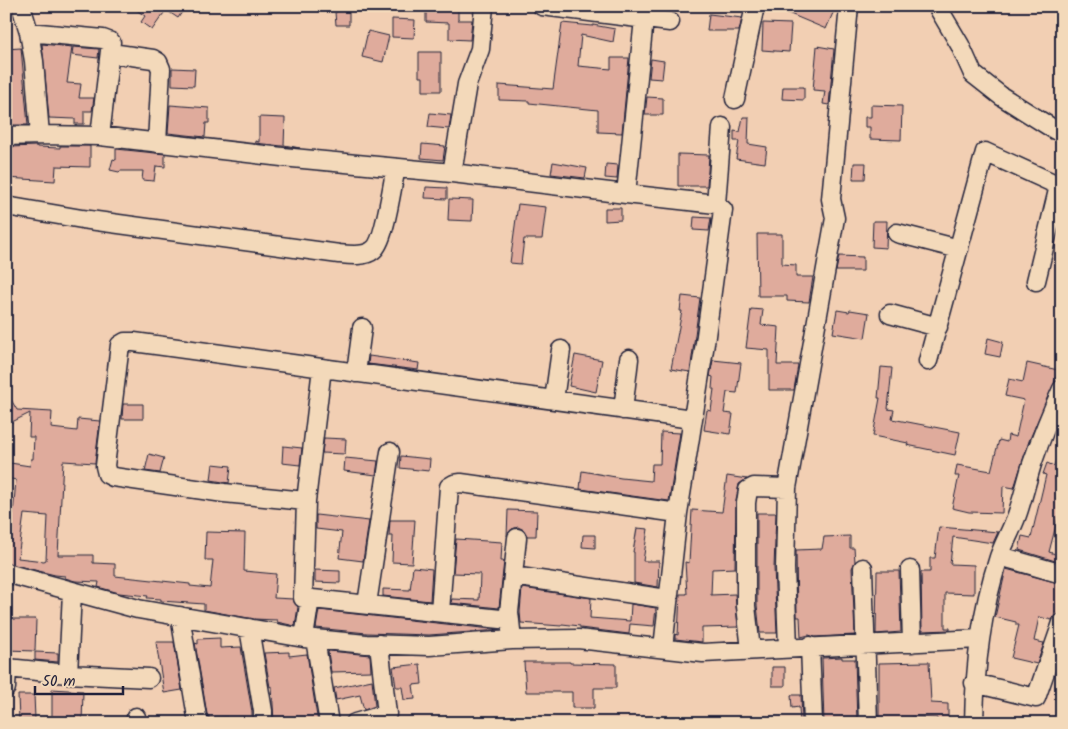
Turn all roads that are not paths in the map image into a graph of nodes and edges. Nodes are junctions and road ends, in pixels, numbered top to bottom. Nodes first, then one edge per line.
1 (20, 6) edge
2 (484, 6) edge
3 (542, 6) edge
4 (755, 6) edge
5 (848, 6) edge
6 (937, 6) edge
7 (644, 19) junction
8 (670, 22) dead end
9 (29, 32) junction
10 (110, 53) junction
11 (735, 99) dead end
12 (722, 127) dead end
13 (1062, 132) edge
14 (40, 135) junction
15 (6, 136) edge
16 (100, 136) junction
17 (157, 143) junction
18 (396, 168) junction
19 (452, 173) junction
20 (1060, 186) edge
21 (626, 194) junction
22 (716, 204) junction
23 (6, 206) edge
24 (898, 233) dead end
25 (958, 249) junction
26 (1036, 281) dead end
27 (890, 314) dead end
28 (938, 327) junction
29 (362, 328) dead end
30 (561, 350) dead end
31 (629, 359) dead end
32 (928, 360) dead end
33 (322, 368) junction
34 (356, 373) junction
35 (1062, 389) edge
36 (554, 400) junction
37 (624, 410) junction
38 (692, 419) junction
39 (390, 452) dead end
40 (787, 488) junction
41 (306, 501) junction
42 (678, 513) junction
43 (517, 538) dead end
44 (1000, 556) junction
45 (863, 568) dead end
46 (910, 570) dead end
47 (6, 573) edge
48 (1062, 574) edge
49 (513, 576) junction
50 (72, 592) junction
51 (310, 598) junction
52 (667, 599) junction
53 (367, 604) junction
54 (440, 612) junction
55 (180, 616) junction
56 (510, 620) junction
57 (1062, 623) edge
58 (249, 628) junction
59 (310, 638) junction
60 (979, 639) junction
61 (512, 640) junction
62 (912, 643) junction
63 (380, 644) junction
64 (866, 644) junction
65 (810, 646) junction
66 (663, 648) junction
67 (788, 648) junction
68 (751, 650) junction
69 (1057, 653) edge
70 (7, 668) edge
71 (68, 674) junction
72 (149, 678) dead end
73 (974, 683) junction
74 (6, 688) edge
75 (200, 723) edge
76 (263, 723) edge
77 (329, 723) edge
78 (355, 723) edge
79 (813, 723) edge
80 (868, 723) edge
81 (974, 723) edge

1 - 9 street
2 - 19 street
3 - 7 street
4 - 11 street
5 - 40 street
6 - 13 street
7 - 8 street
7 - 21 street
9 - 10 street
9 - 14 street
10 - 16 street
10 - 17 street
12 - 22 street
14 - 15 street
14 - 16 street
16 - 17 street
17 - 18 street
18 - 19 street
18 - 23 street
19 - 21 street
20 - 25 street
20 - 26 street
21 - 22 street
22 - 38 street
24 - 25 street
25 - 28 street
27 - 28 street
28 - 32 street
29 - 34 street
30 - 36 street
31 - 37 street
33 - 34 street
33 - 41 street
33 - 41 street
34 - 36 street
35 - 44 street
36 - 37 street
37 - 38 street
38 - 42 street
39 - 53 street
40 - 67 street
40 - 68 street
41 - 51 street
42 - 52 street
42 - 54 street
43 - 49 street
44 - 48 street
44 - 60 street
45 - 64 street
46 - 62 street
47 - 50 street
49 - 52 street
49 - 56 street
50 - 55 street
50 - 71 street
51 - 53 street
51 - 59 street
52 - 66 street
53 - 54 street
54 - 56 street
55 - 58 street
55 - 75 street
56 - 61 street
57 - 69 street
58 - 59 street
58 - 76 street
59 - 63 street
59 - 77 street
60 - 62 street
60 - 73 street
61 - 63 street
61 - 66 street
62 - 64 street
63 - 78 street
64 - 65 street
64 - 80 street
65 - 67 street
65 - 79 street
66 - 68 street
67 - 68 street
69 - 73 street
70 - 71 street
70 - 74 street
71 - 72 street
73 - 81 street

